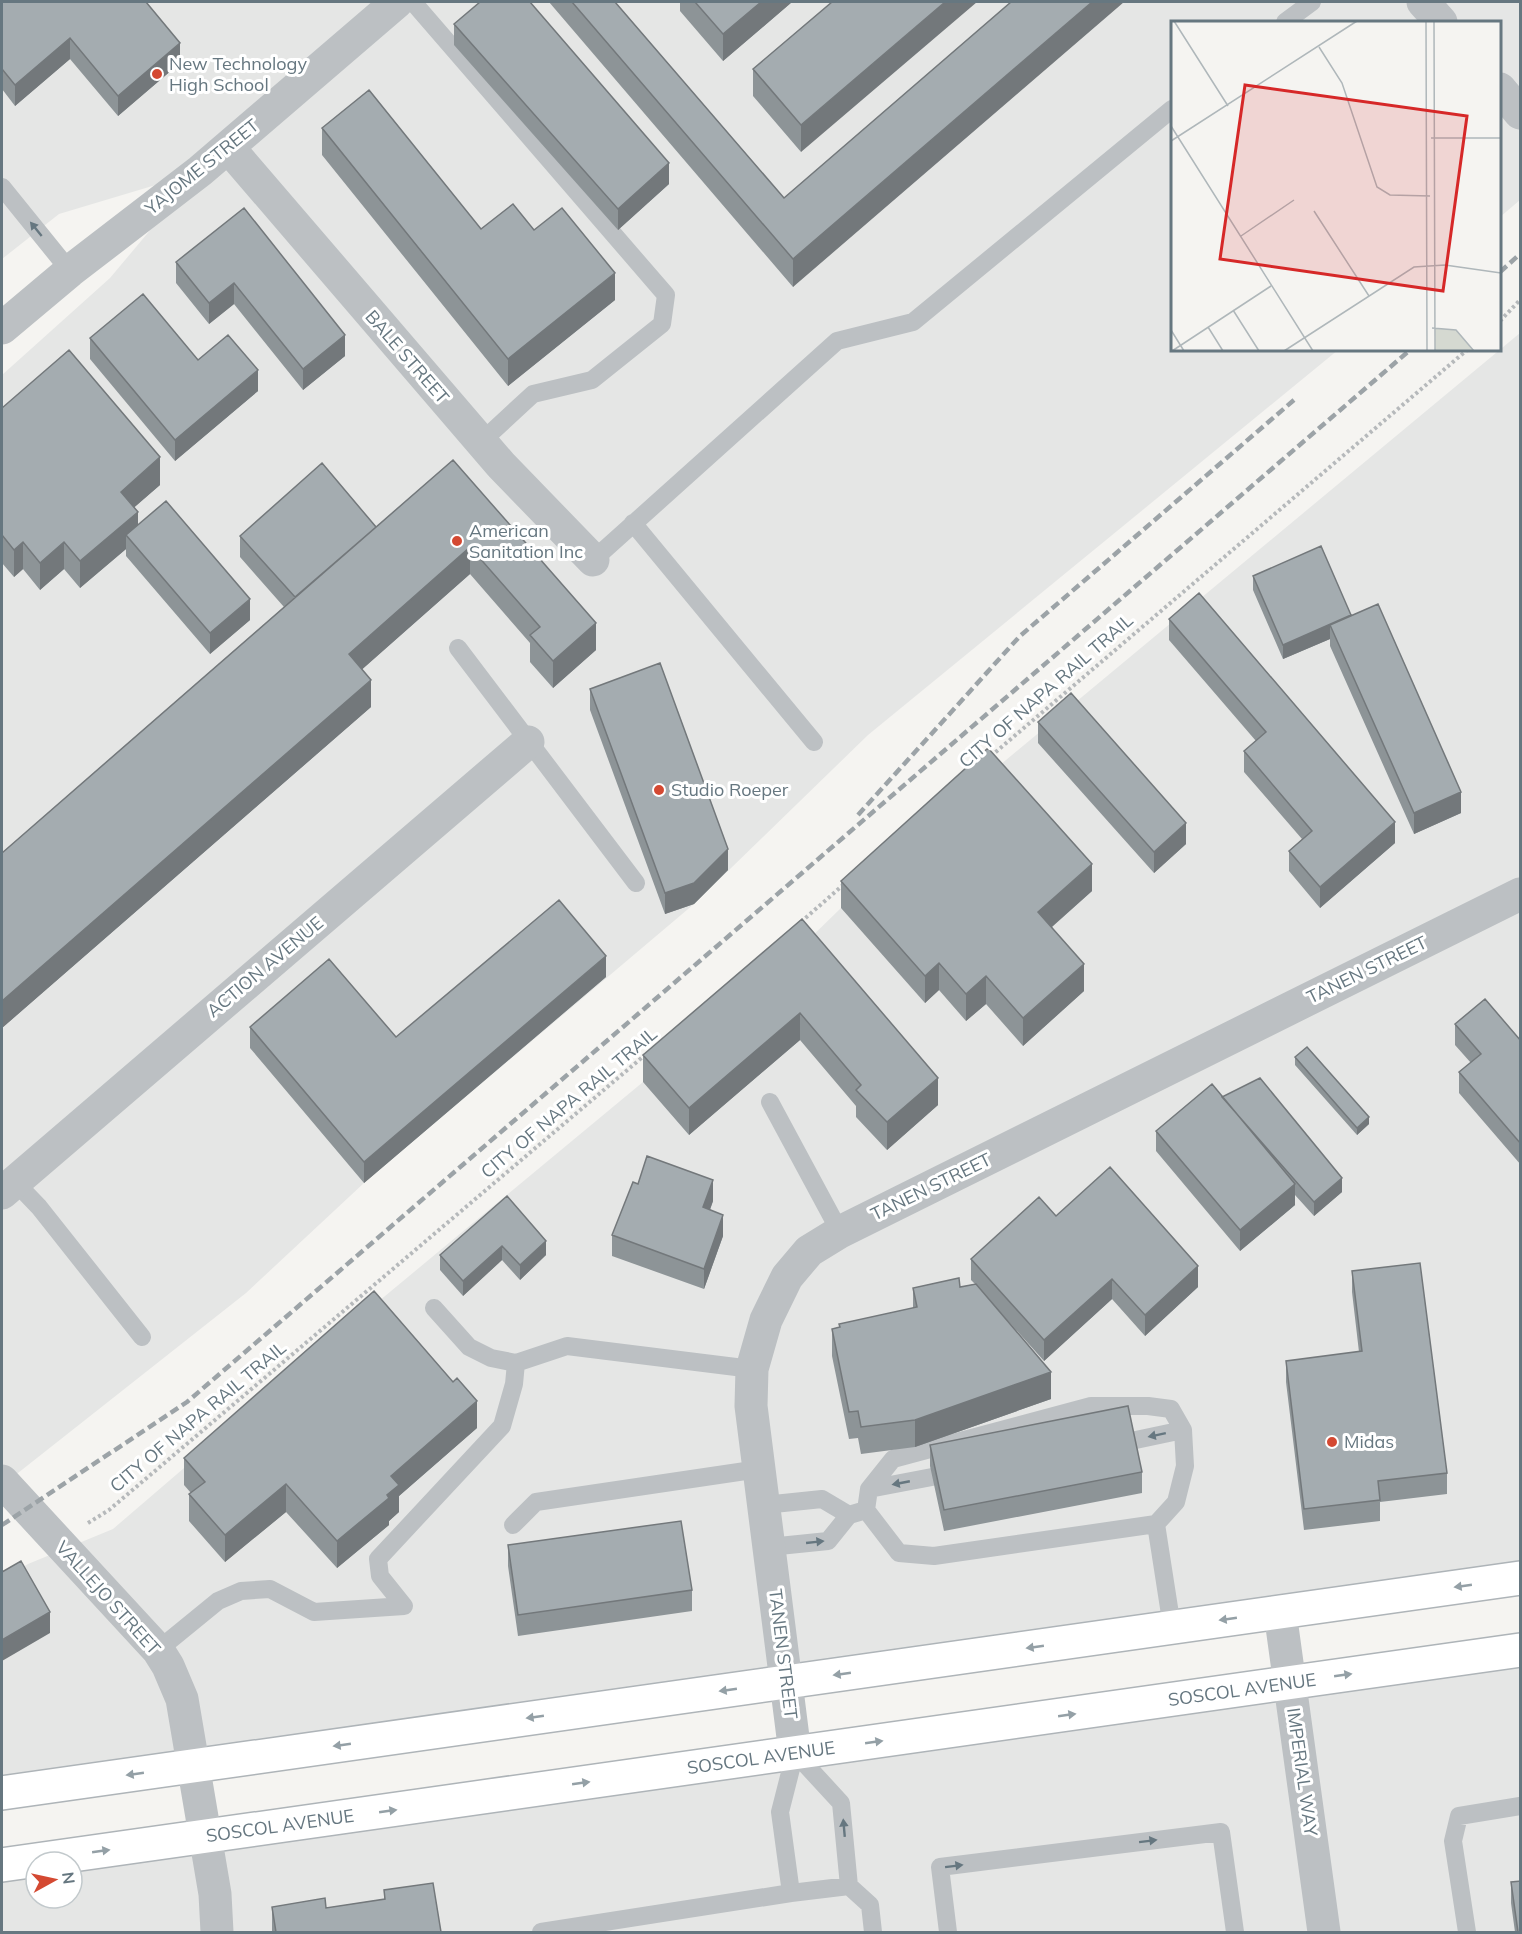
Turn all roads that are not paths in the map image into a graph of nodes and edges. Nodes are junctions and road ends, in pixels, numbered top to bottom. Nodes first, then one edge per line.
1 (397, 2) edge
2 (413, 2) edge
3 (1312, 2) edge
4 (1423, 2) edge
5 (1286, 21) edge
6 (1440, 21) edge
7 (1501, 90) edge
8 (1171, 112) edge
9 (1521, 113) edge
10 (228, 147) junction
11 (2, 187) edge
12 (70, 271) junction
13 (2, 328) edge
14 (481, 442) junction
15 (633, 523) junction
16 (593, 560) joint
17 (458, 648) dead end
18 (528, 742) junction
19 (814, 742) dead end
20 (636, 883) dead end
21 (1521, 894) edge
22 (770, 1102) dead end
23 (8, 1187) edge
24 (840, 1232) junction
25 (434, 1308) dead end
26 (142, 1337) dead end
27 (516, 1363) junction
28 (752, 1369) junction
29 (1183, 1430) junction
30 (1131, 1441) edge
31 (759, 1469) junction
32 (932, 1477) edge
33 (2, 1480) edge
34 (869, 1489) junction
35 (764, 1505) junction
36 (857, 1513) junction
37 (1156, 1524) junction
38 (513, 1525) dead end
39 (769, 1547) junction
40 (1521, 1578) edge
41 (1280, 1612) junction
42 (1172, 1627) junction
43 (158, 1650) junction
44 (1521, 1650) edge
45 (786, 1682) junction
46 (1290, 1683) junction
47 (795, 1753) junction
48 (193, 1766) junction
49 (2, 1793) edge
50 (1521, 1806) edge
51 (205, 1837) junction
52 (2, 1865) edge
53 (849, 1886) junction
54 (791, 1893) junction
55 (217, 1932) edge
56 (541, 1932) edge
57 (873, 1932) edge
58 (948, 1932) edge
59 (1235, 1932) edge
60 (1324, 1932) edge
61 (1467, 1932) edge

1 - 10 street, YAJOME STREET
2 - 14 lane
3 - 5 lane
4 - 6 street
7 - 9 street
8 - 15 lane
10 - 12 street, YAJOME STREET
10 - 14 street, BALE STREET
12 -> 11 lane
12 - 13 street, YAJOME STREET
14 - 16 street, BALE STREET
15 - 16 lane
15 - 19 lane
17 - 18 lane
18 - 20 lane
18 - 23 street, ACTION AVENUE
21 - 24 street, TANEN STREET
22 - 24 lane
23 - 26 lane
24 - 28 street, TANEN STREET
25 - 27 lane
27 - 28 lane
27 - 43 lane
28 - 31 street, TANEN STREET
29 -> 30 lane
29 - 34 lane
29 - 37 lane
31 - 35 street, TANEN STREET
31 - 38 lane
32 -> 34 lane
33 - 43 street, VALLEJO STREET
34 - 36 lane
35 - 36 lane
35 - 39 street, TANEN STREET
36 - 37 lane
39 -> 36 lane
37 - 42 lane
39 - 45 street, TANEN STREET
40 -> 41 main road
41 -> 42 main road
41 - 46 street, IMPERIAL WAY
42 -> 45 main road
43 - 48 street, VALLEJO STREET
46 -> 44 main road, SOSCOL AVENUE
45 - 47 street, TANEN STREET
45 -> 48 main road
47 -> 46 main road, SOSCOL AVENUE
46 - 60 street, IMPERIAL WAY
51 -> 47 main road, SOSCOL AVENUE
53 -> 47 lane
47 - 54 lane
48 -> 49 main road
48 - 51 street, VALLEJO STREET
50 - 61 lane
52 -> 51 main road, SOSCOL AVENUE
51 - 55 street, VALLEJO STREET
53 - 54 lane
53 - 57 lane
54 - 56 lane
58 -> 59 lane

